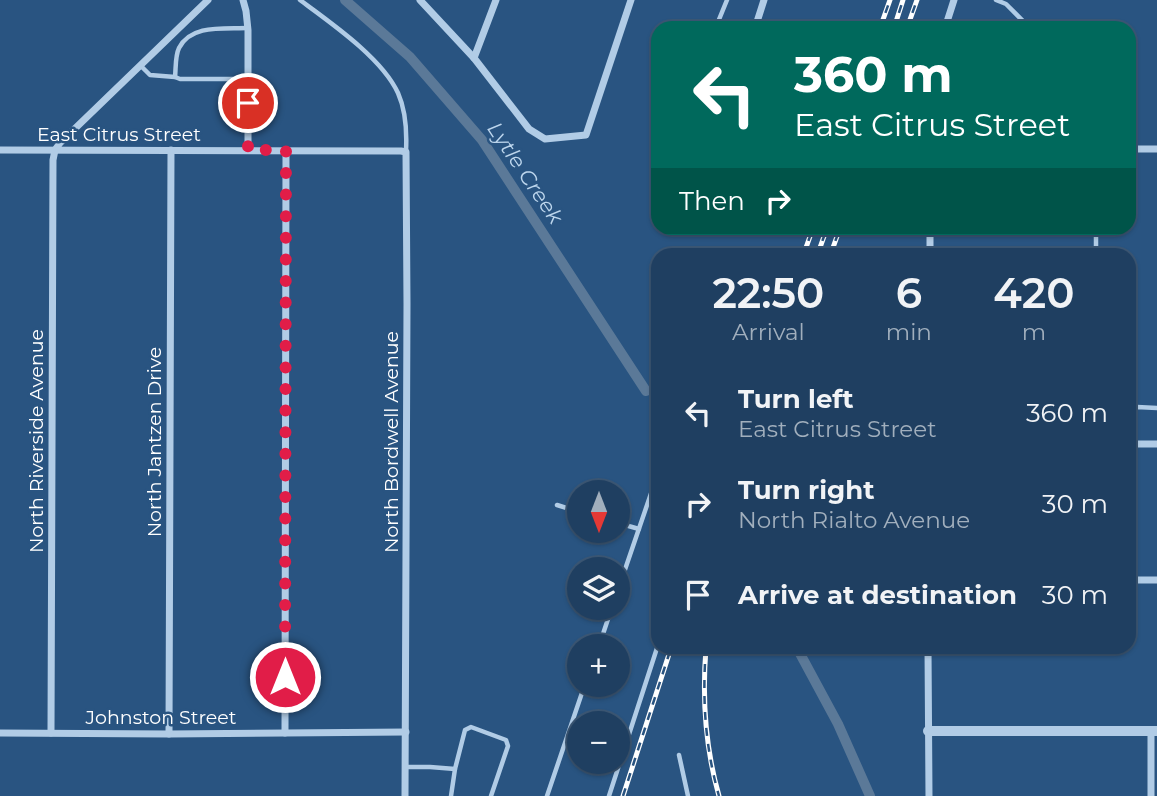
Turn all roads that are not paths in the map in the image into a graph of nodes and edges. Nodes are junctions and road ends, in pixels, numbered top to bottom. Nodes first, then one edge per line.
1 (208, 0) edge
2 (243, 0) edge
3 (300, 0) edge
4 (420, 0) edge
5 (496, 0) edge
6 (631, 0) edge
7 (727, 0) edge
8 (764, 0) edge
9 (954, 0) edge
10 (996, 0) edge
11 (718, 21) edge
12 (757, 21) edge
13 (947, 21) edge
14 (1023, 21) edge
15 (248, 28) junction
16 (474, 58) junction
17 (140, 65) junction
18 (175, 77) junction
19 (248, 79) junction
20 (1136, 149) edge
21 (1157, 149) edge
22 (0, 150) edge
23 (55, 150) junction
24 (171, 150) junction
25 (248, 150) junction
26 (286, 150) junction
27 (406, 152) junction
28 (1136, 408) edge
29 (1157, 408) edge
30 (1136, 444) edge
31 (1157, 444) edge
32 (651, 494) edge
33 (557, 505) dead end
34 (567, 508) edge
35 (630, 526) edge
36 (639, 529) junction
37 (629, 557) edge
38 (1136, 580) edge
39 (1157, 580) edge
40 (655, 654) edge
41 (928, 654) edge
42 (581, 697) edge
43 (928, 730) junction
44 (1154, 731) edge
45 (406, 732) junction
46 (0, 733) edge
47 (51, 733) junction
48 (285, 733) junction
49 (169, 734) junction
50 (679, 755) dead end
51 (405, 767) junction
52 (455, 769) junction
53 (405, 796) edge
54 (451, 796) edge
55 (491, 796) edge
56 (547, 796) edge
57 (609, 796) edge
58 (688, 796) edge
59 (929, 796) edge
60 (1152, 796) edge

1 - 17 street
2 - 15 street
3 - 27 lane
4 - 16 street
5 - 16 street
6 - 16 street
7 - 11 lane
8 - 12 street
9 - 13 street
10 - 14 lane
15 - 18 lane
15 - 19 street
17 - 18 lane
17 - 23 street
18 - 19 lane
19 - 25 street
20 - 21 street
22 - 23 street, East Citrus Street
23 - 24 street, East Citrus Street
23 - 47 street, North Riverside Avenue
24 - 25 street, East Citrus Street
24 - 49 street, North Jantzen Drive
25 - 26 street, East Citrus Street
26 - 27 street, East Citrus Street
26 - 48 street
27 - 45 street, North Bordwell Avenue
28 - 29 lane
30 - 31 street
32 - 36 lane
33 - 34 lane
35 - 36 lane
36 - 37 lane
38 - 39 street
40 - 57 lane
41 - 43 street
42 - 56 lane
43 - 44 street
43 - 59 street
44 - 60 street
45 - 48 street, Johnston Street
45 - 51 street, North Bordwell Avenue
46 - 47 street, Johnston Street
47 - 49 street, Johnston Street
48 - 49 street, Johnston Street
50 - 58 lane
51 - 52 lane
51 - 53 street, North Bordwell Avenue
52 - 54 lane
52 - 55 lane

